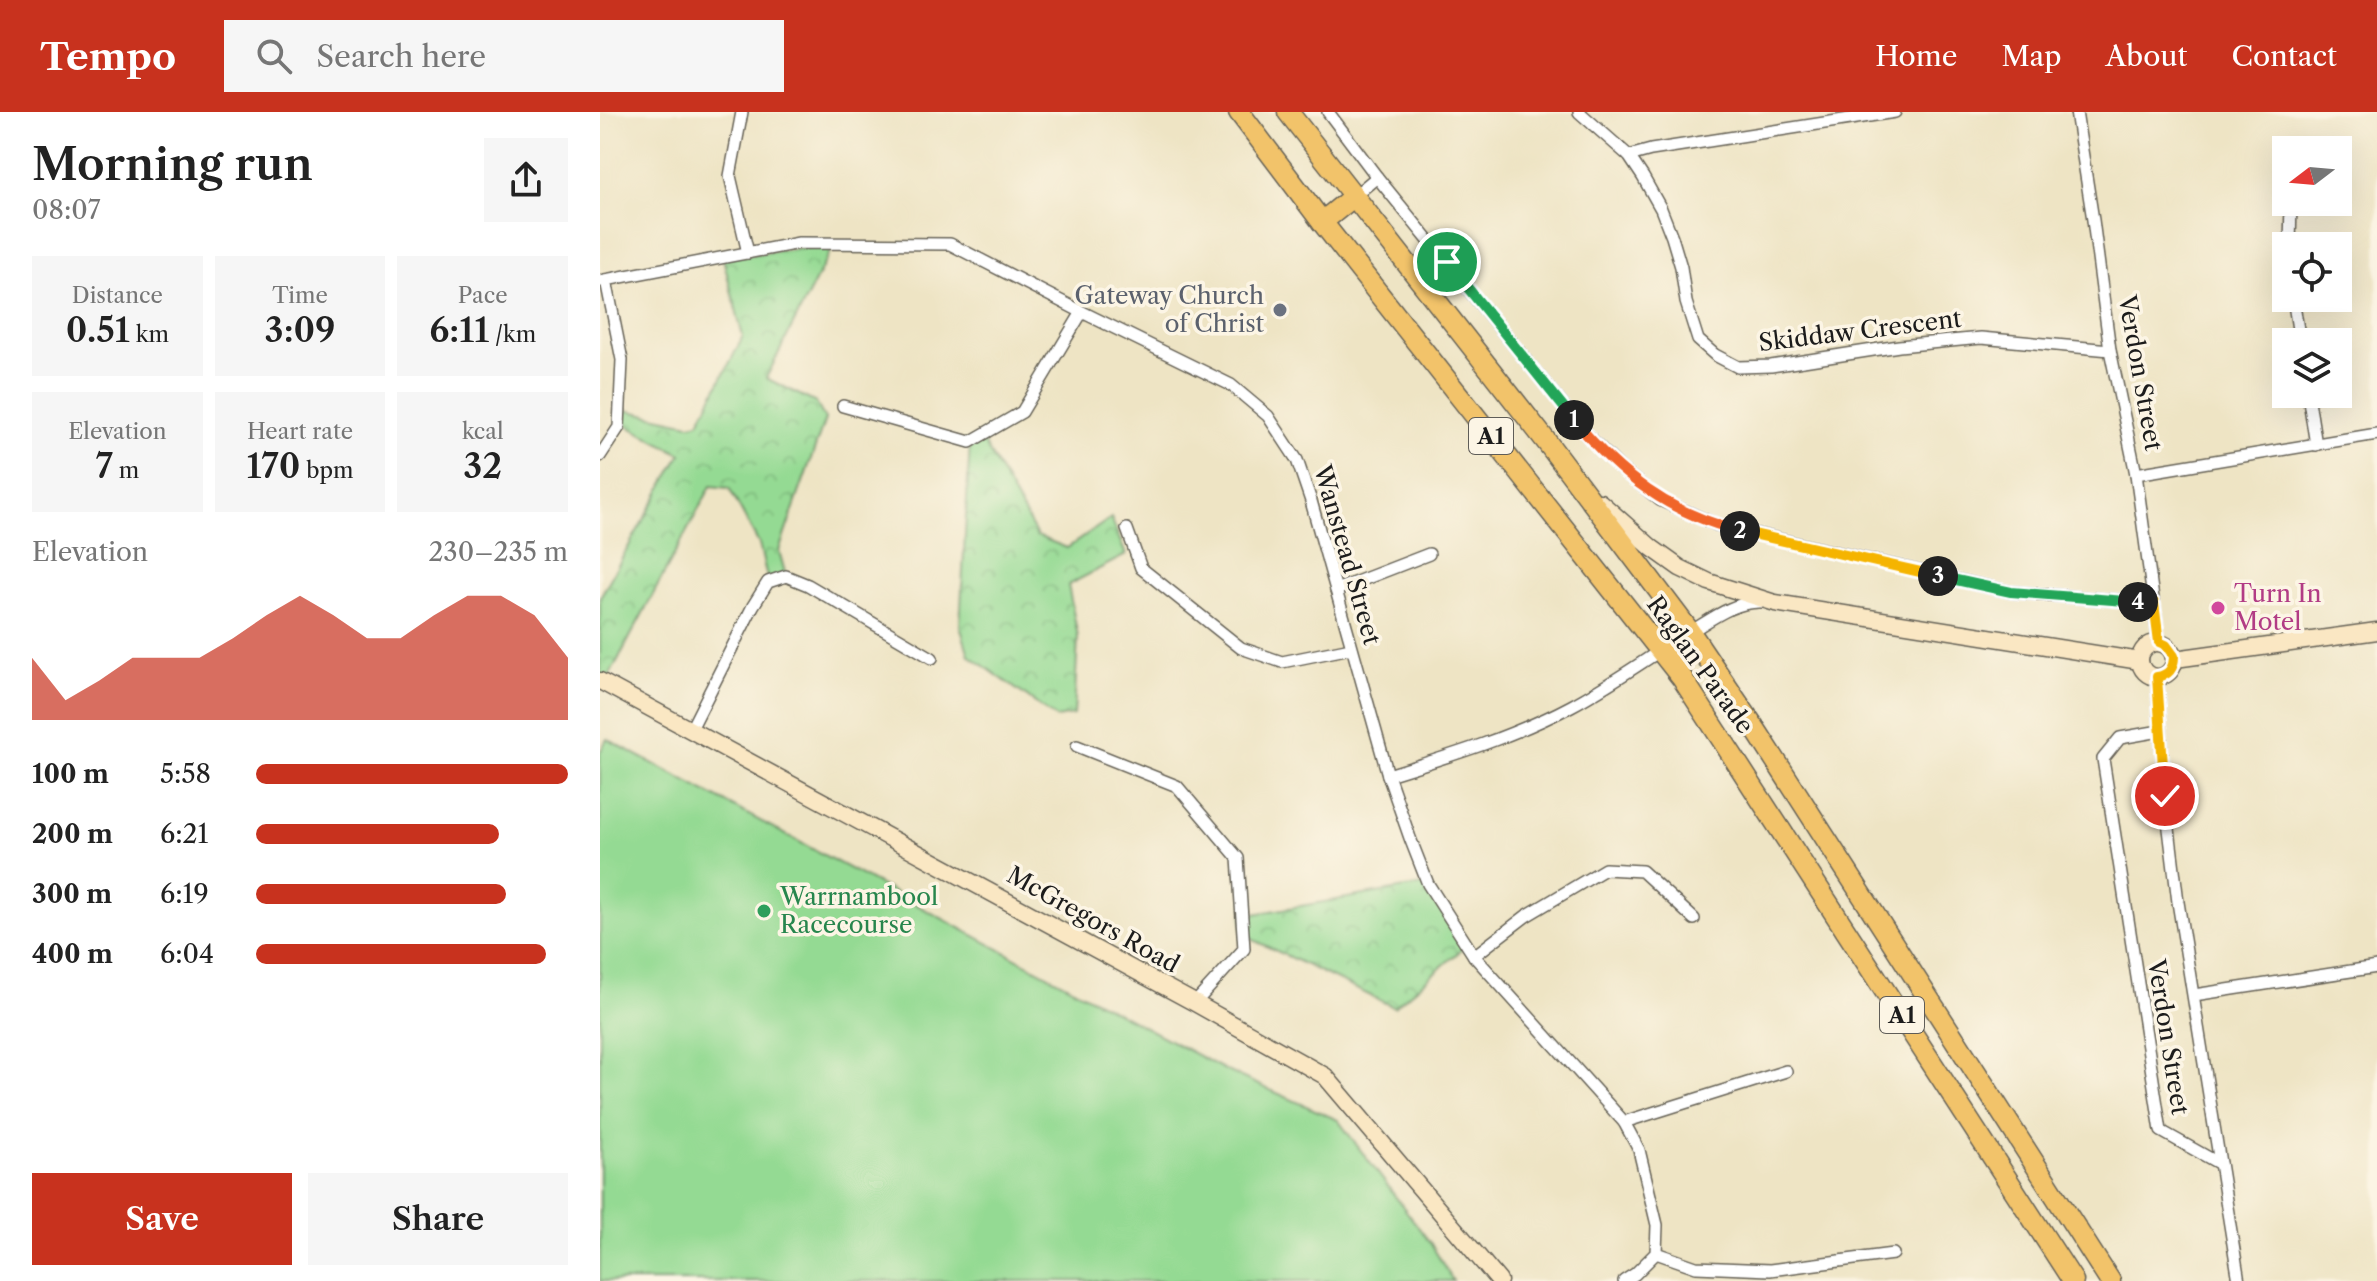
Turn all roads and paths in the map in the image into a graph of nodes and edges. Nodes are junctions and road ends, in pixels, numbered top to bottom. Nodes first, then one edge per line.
1 (742, 112) edge
2 (1239, 112) edge
3 (1288, 112) edge
4 (1328, 112) edge
5 (1579, 112) edge
6 (1895, 112) edge
7 (2076, 112) edge
8 (1629, 156) junction
9 (1377, 177) junction
10 (1353, 197) junction
11 (1322, 222) junction
12 (748, 253) junction
13 (603, 280) edge
14 (1082, 312) junction
15 (2110, 350) junction
16 (843, 406) dead end
17 (2310, 408) edge
18 (2377, 434) edge
19 (1546, 441) junction
20 (2316, 445) junction
21 (600, 456) edge
22 (2136, 474) junction
23 (1127, 529) dead end
24 (1429, 554) dead end
25 (1336, 590) junction
26 (1775, 603) junction
27 (2154, 603) junction
28 (2377, 631) edge
29 (1690, 632) junction
30 (2159, 642) junction
31 (1351, 648) junction
32 (1659, 650) junction
33 (932, 658) dead end
34 (2175, 659) junction
35 (2140, 661) junction
36 (2157, 677) junction
37 (600, 681) edge
38 (691, 729) junction
39 (2160, 731) junction
40 (1077, 746) dead end
41 (1388, 775) junction
42 (1694, 919) dead end
43 (1474, 956) junction
44 (2377, 967) edge
45 (2194, 995) junction
46 (1195, 1003) junction
47 (1786, 1071) dead end
48 (1624, 1122) junction
49 (2220, 1164) junction
50 (1656, 1253) junction
51 (1893, 1254) dead end
52 (1499, 1281) edge
53 (1624, 1281) edge
54 (2073, 1281) edge
55 (2110, 1281) edge
56 (2239, 1281) edge

1 - 12 street
2 - 11 highway, Raglan Parade / A1
3 - 10 highway, Raglan Parade / A1
4 - 9 street
5 - 8 street, Skiddaw Crescent
6 - 8 street
7 - 15 street, Verdon Street
8 - 15 street, Skiddaw Crescent
9 - 10 street
9 - 27 street
10 - 11 highway
10 - 19 highway, Raglan Parade / A1
11 - 32 highway, Raglan Parade / A1
12 - 13 street, Wanstead Street
12 - 14 street, Wanstead Street
13 - 21 street
14 - 16 street
14 - 25 street, Wanstead Street
15 - 22 street, Verdon Street
17 - 20 street
18 - 20 street
19 - 26 street
19 - 29 highway, Raglan Parade / A1
20 - 22 street
22 - 27 street, Verdon Street
23 - 31 street
24 - 25 street
25 - 31 street, Wanstead Street
26 - 29 street
26 - 35 street
27 - 30 street, Verdon Street
28 - 34 street
29 - 32 street
29 - 55 highway, Raglan Parade / A1
30 - 34 street
30 - 35 street
31 - 41 street, Wanstead Street
32 - 41 street
32 - 54 highway, Raglan Parade / A1
33 - 38 street
34 - 36 street
35 - 36 street
36 - 39 street, Verdon Street
37 - 38 street, McGregors Road
38 - 46 street, McGregors Road
39 - 45 street, Verdon Street
39 - 49 street, Verdon Street
40 - 46 street
41 - 43 street, Wanstead Street
42 - 43 street
43 - 48 street, Wanstead Street
44 - 45 street
45 - 49 street, Verdon Street
46 - 52 street, McGregors Road
47 - 48 street
48 - 50 street, Wanstead Street
49 - 56 street, Verdon Street
50 - 51 street
50 - 53 street

